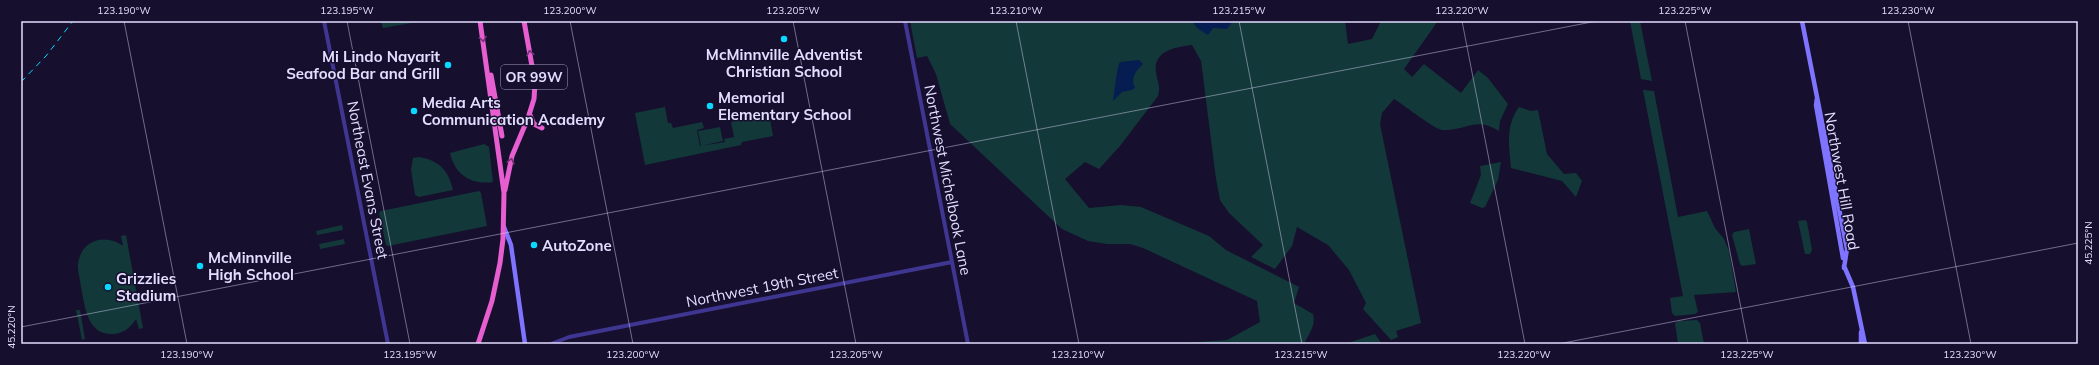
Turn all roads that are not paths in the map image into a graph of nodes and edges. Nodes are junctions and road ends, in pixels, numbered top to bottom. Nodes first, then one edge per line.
1 (324, 21) edge
2 (480, 21) edge
3 (524, 21) edge
4 (906, 21) edge
5 (1802, 21) edge
6 (486, 57) junction
7 (530, 115) junction
8 (542, 128) dead end
9 (502, 136) dead end
10 (504, 193) junction
11 (504, 227) junction
12 (952, 262) junction
13 (1861, 330) junction
14 (388, 344) edge
15 (478, 344) edge
16 (525, 344) edge
17 (551, 344) edge
18 (968, 344) edge
19 (1861, 344) edge
20 (1865, 344) edge

1 - 14 street, Northeast Evans Street
2 -> 6 highway, OR 99W
7 -> 3 highway, OR 99W
4 - 12 street, Northwest Michelbook Lane
5 - 13 main road, Northwest Hill Road
6 - 9 highway
6 - 10 highway, OR 99W
7 - 8 highway
10 -> 7 highway, OR 99W
10 - 11 highway, OR 99W
11 - 15 highway, OR 99W
11 - 16 main road
12 - 17 street, Northwest 19th Street
12 - 18 street, Northwest Michelbook Lane
13 - 19 main road, Northwest Hill Road
13 - 20 main road, Northwest Hill Road

